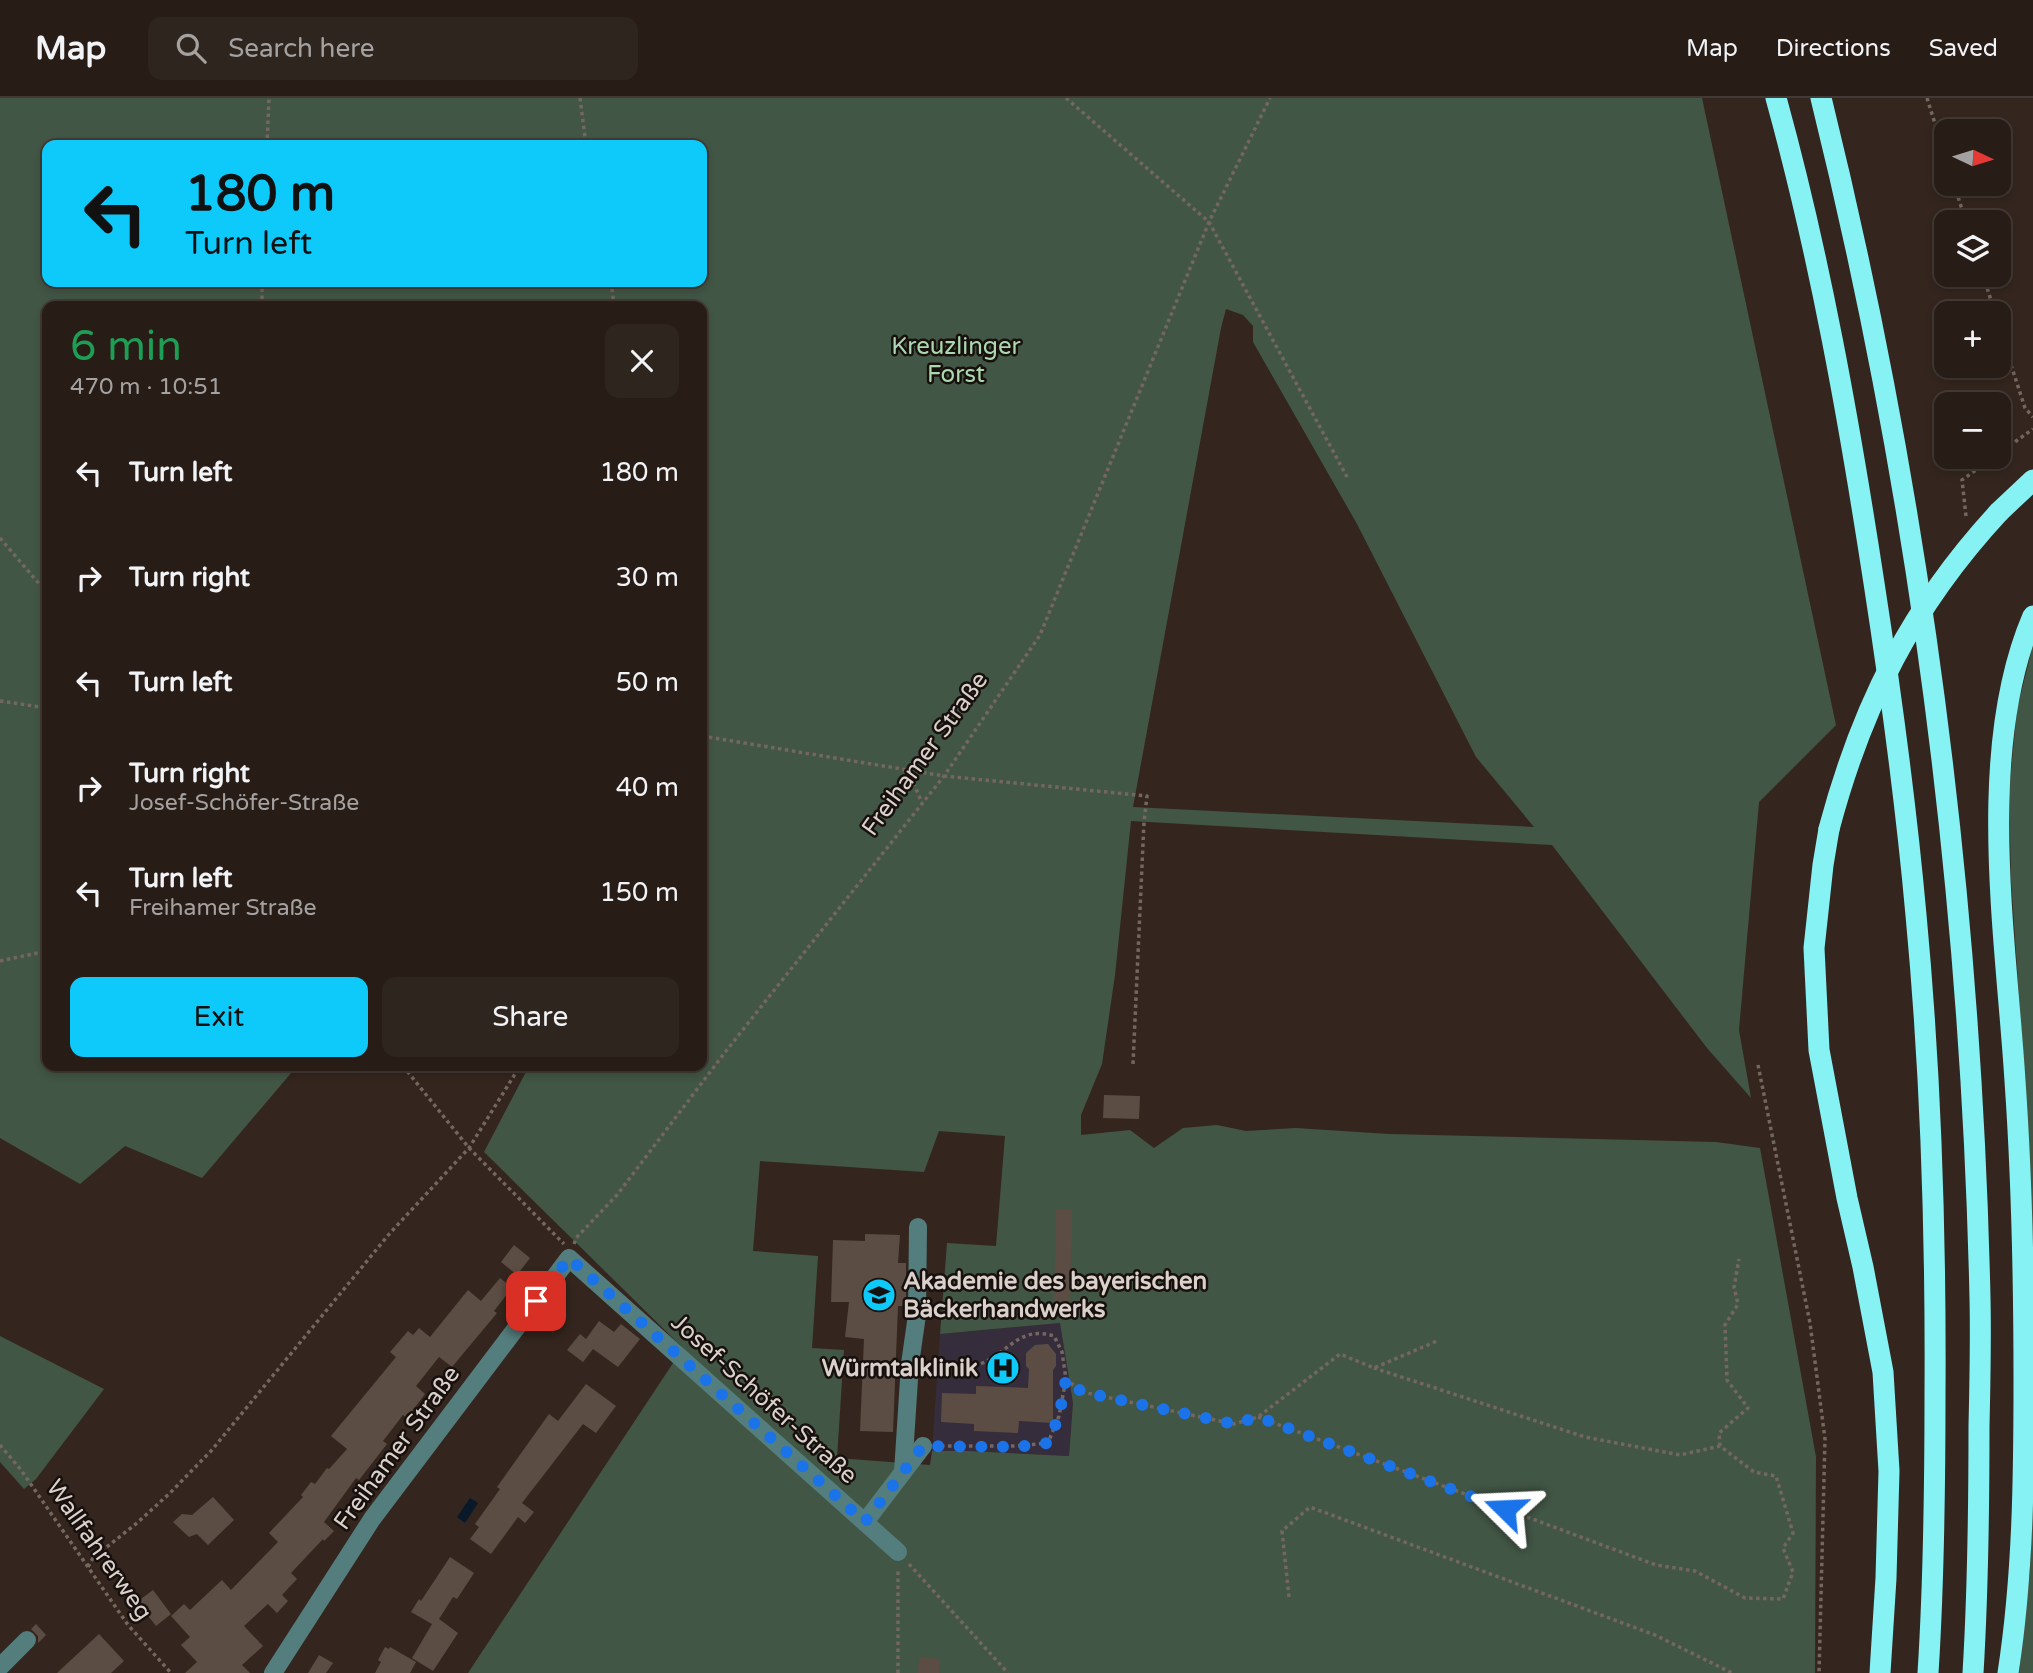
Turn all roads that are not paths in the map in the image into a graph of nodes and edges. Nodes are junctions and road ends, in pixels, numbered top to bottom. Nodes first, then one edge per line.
1 (1776, 98) edge
2 (1821, 98) edge
3 (2033, 480) edge
4 (2033, 616) edge
5 (918, 1227) dead end
6 (570, 1254) joint
7 (923, 1446) road end
8 (903, 1472) junction
9 (865, 1522) junction
10 (898, 1552) road end
11 (27, 1640) dead end
12 (0, 1667) edge
13 (273, 1673) edge
14 (1880, 1673) edge
15 (1928, 1673) edge
16 (1973, 1673) edge
17 (2008, 1673) edge

1 - 15 highway
2 - 16 highway
3 - 14 highway, bridge
4 - 17 highway
5 - 8 street
6 - 9 street, Josef-Schöfer-Straße
6 - 13 street, Freihamer Straße
7 - 8 street
8 - 9 street
9 - 10 street, Josef-Schöfer-Straße
11 - 12 street

